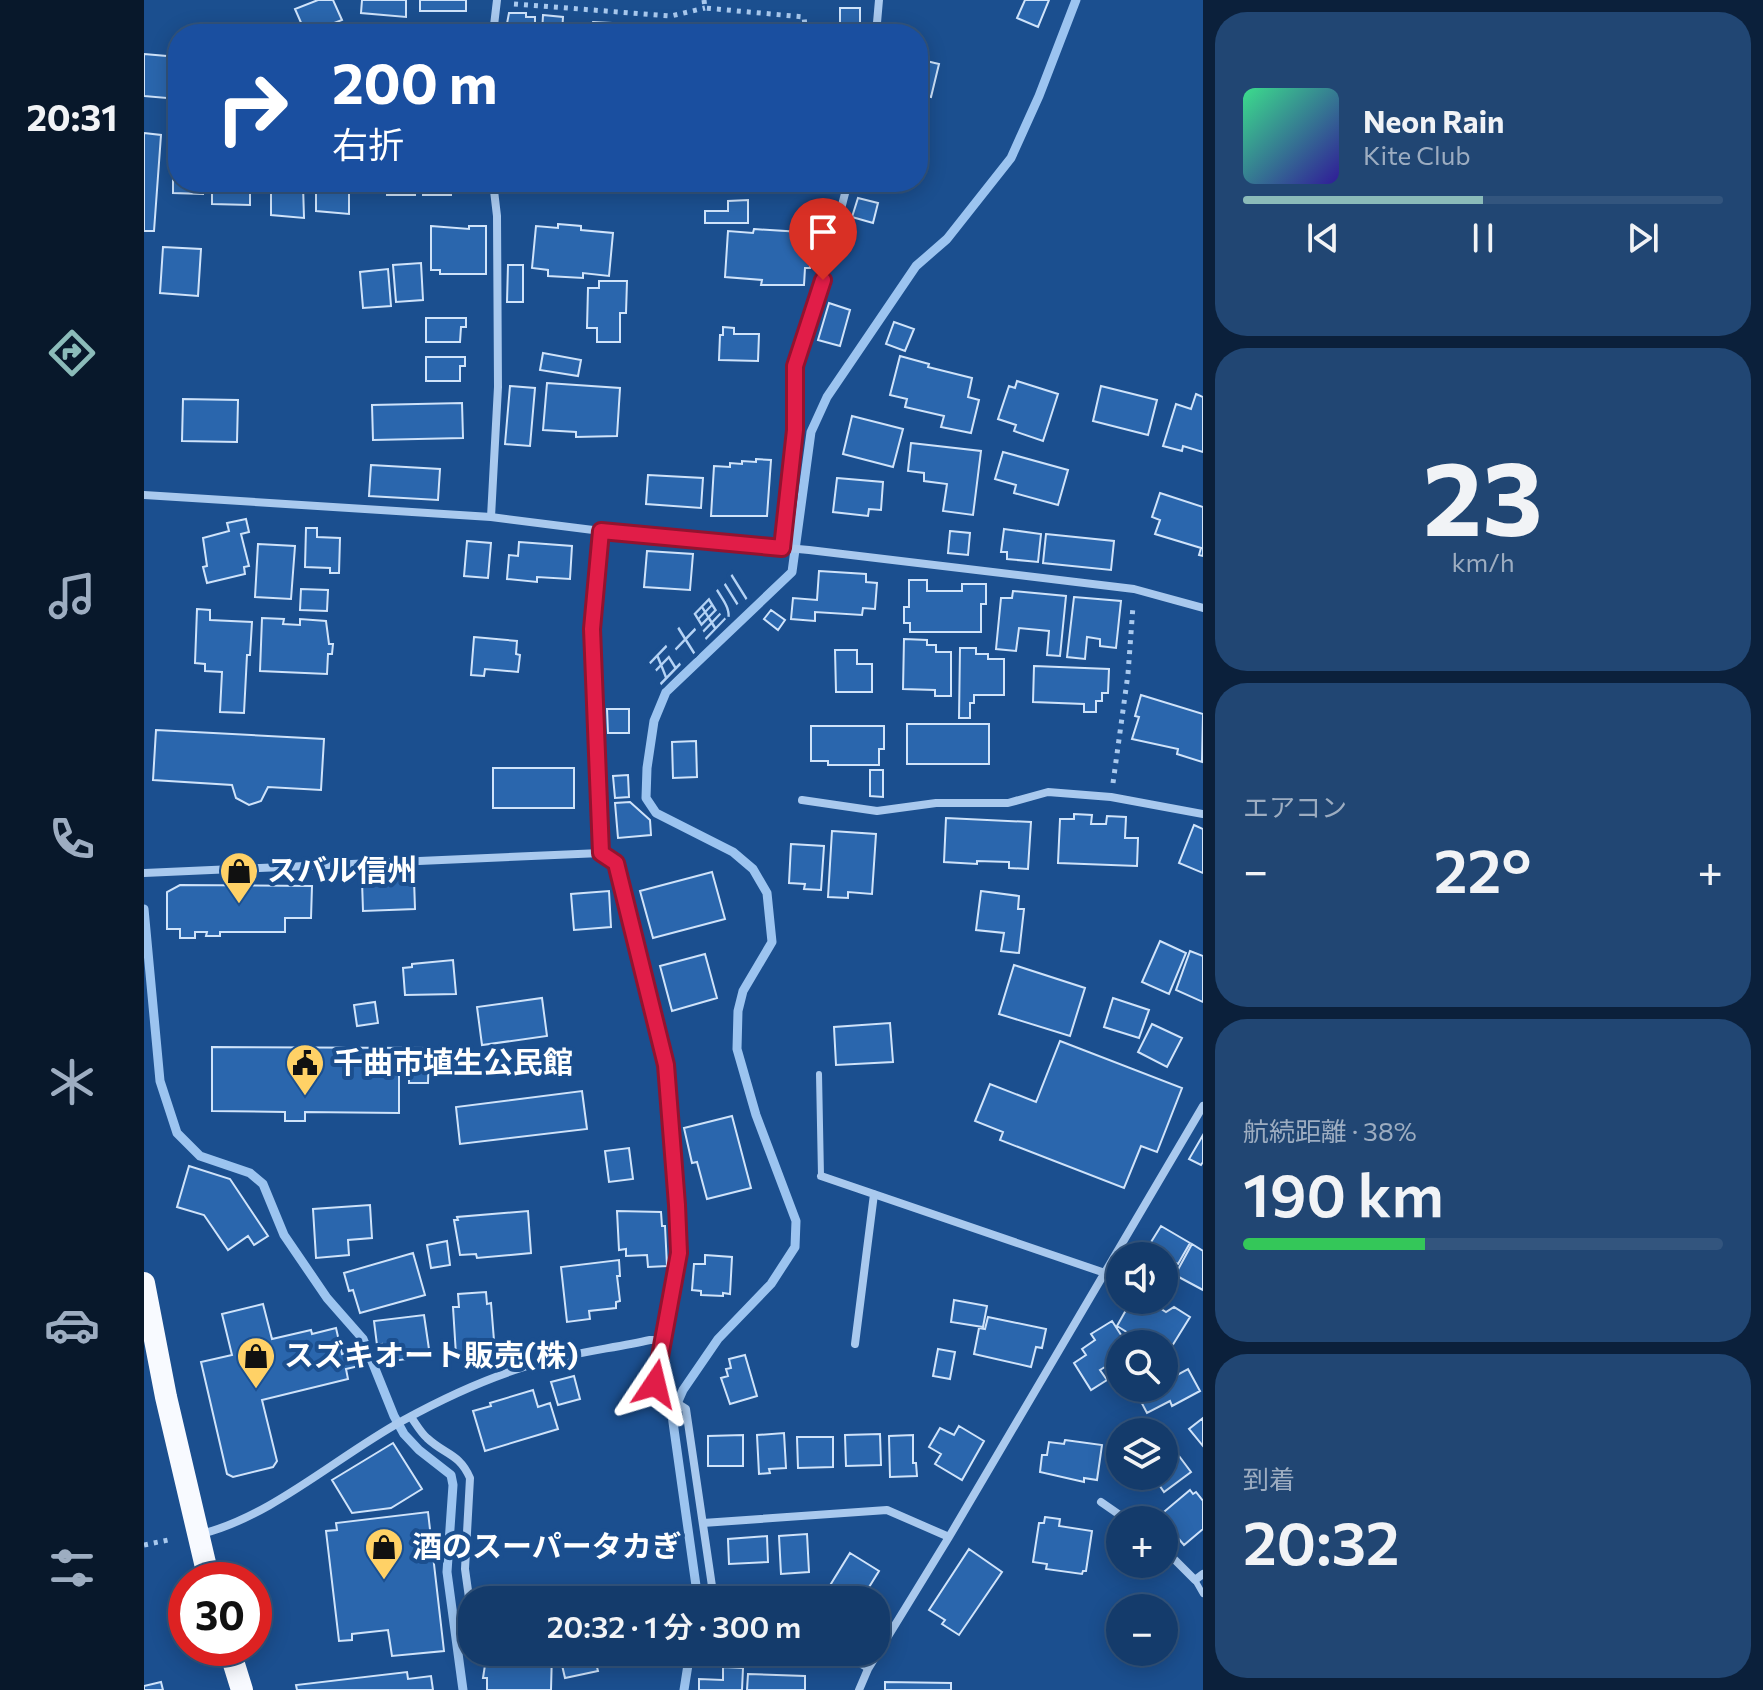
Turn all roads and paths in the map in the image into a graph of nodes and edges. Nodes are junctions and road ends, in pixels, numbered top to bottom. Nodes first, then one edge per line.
1 (704, 0) edge
2 (879, 0) edge
3 (497, 1) edge
4 (705, 8) junction
5 (494, 24) edge
6 (805, 24) edge
7 (877, 24) edge
8 (494, 192) edge
9 (845, 192) edge
10 (144, 495) edge
11 (491, 517) junction
12 (601, 531) junction
13 (784, 548) junction
14 (1134, 589) junction
15 (1203, 608) edge
16 (1111, 797) junction
17 (802, 800) dead end
18 (1203, 814) edge
19 (601, 853) junction
20 (144, 873) edge
21 (819, 1074) dead end
22 (1203, 1106) edge
23 (821, 1176) joint
24 (874, 1194) junction
25 (1105, 1273) junction
26 (144, 1283) edge
27 (663, 1340) junction
28 (855, 1344) dead end
29 (408, 1418) junction
30 (1101, 1502) dead end
31 (1107, 1506) edge
32 (703, 1523) junction
33 (188, 1537) junction
34 (949, 1537) junction
35 (144, 1545) edge
36 (1178, 1560) edge
37 (200, 1562) edge
38 (1199, 1577) edge
39 (467, 1586) edge
40 (712, 1586) edge
41 (1203, 1594) edge
42 (235, 1666) edge
43 (863, 1666) edge
44 (868, 1669) junction
45 (242, 1690) edge
46 (859, 1690) edge

1 - 4 path
2 - 7 street
3 - 4 path
3 - 5 street
4 - 6 path
8 - 11 street
9 - 13 street
10 - 11 street
11 - 12 street
12 - 13 street
12 - 19 street
13 - 14 street
14 - 15 street
14 - 16 path
16 - 17 street
16 - 18 street
19 - 20 street
19 - 27 street
21 - 23 lane
22 - 25 street
23 - 24 street
24 - 25 street
24 - 28 street
25 - 34 street
26 - 33 highway
27 - 29 street
27 - 32 street
29 - 33 street
29 - 39 street
30 - 31 street
32 - 34 street
32 - 40 street
33 - 35 path
33 - 37 highway
34 - 44 street
36 - 38 street
38 - 41 lane
42 - 45 highway
43 - 44 lane
44 - 46 street

